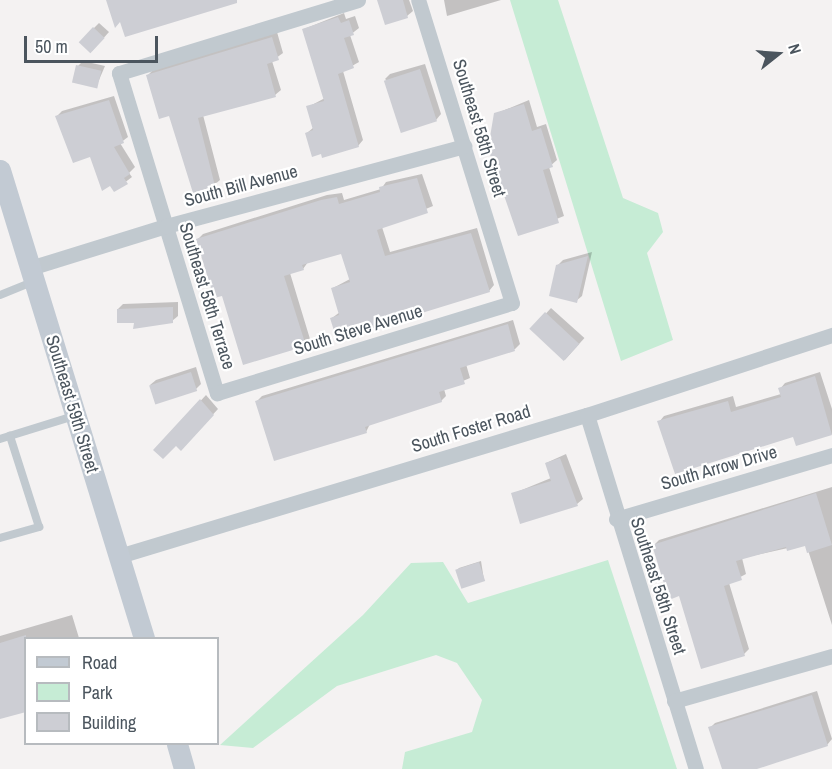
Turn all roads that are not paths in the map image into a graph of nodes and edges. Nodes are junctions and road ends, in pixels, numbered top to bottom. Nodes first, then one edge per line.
1 (358, 0) edge
2 (418, 0) edge
3 (464, 146) junction
4 (0, 170) edge
5 (166, 226) junction
6 (32, 275) junction
7 (0, 295) edge
8 (512, 303) joint
9 (832, 335) edge
10 (217, 393) joint
11 (586, 415) junction
12 (76, 416) junction
13 (10, 436) junction
14 (0, 439) edge
15 (832, 455) edge
16 (616, 519) junction
17 (0, 538) edge
18 (119, 556) junction
19 (143, 637) edge
20 (832, 656) edge
21 (674, 701) junction
22 (177, 745) edge
23 (184, 769) edge
24 (696, 769) edge

1 - 5 street, Southeast 58th Terrace
2 - 3 street, Southeast 58th Street
3 - 5 street, South Bill Avenue
3 - 8 street, Southeast 58th Street
4 - 6 main road, Southeast 59th Street
5 - 6 street, South Bill Avenue
5 - 10 street, Southeast 58th Terrace
6 - 7 lane
6 - 12 main road, Southeast 59th Street
8 - 10 street, South Steve Avenue
9 - 11 street, South Foster Road
11 - 16 street, Southeast 58th Street
11 - 18 street, South Foster Road
12 - 13 lane
12 - 18 main road, Southeast 59th Street
13 - 14 lane
13 - 17 lane
15 - 16 street, South Arrow Drive
16 - 21 street, Southeast 58th Street
18 - 19 main road, Southeast 59th Street
20 - 21 street
21 - 24 street, Southeast 58th Street
22 - 23 main road

